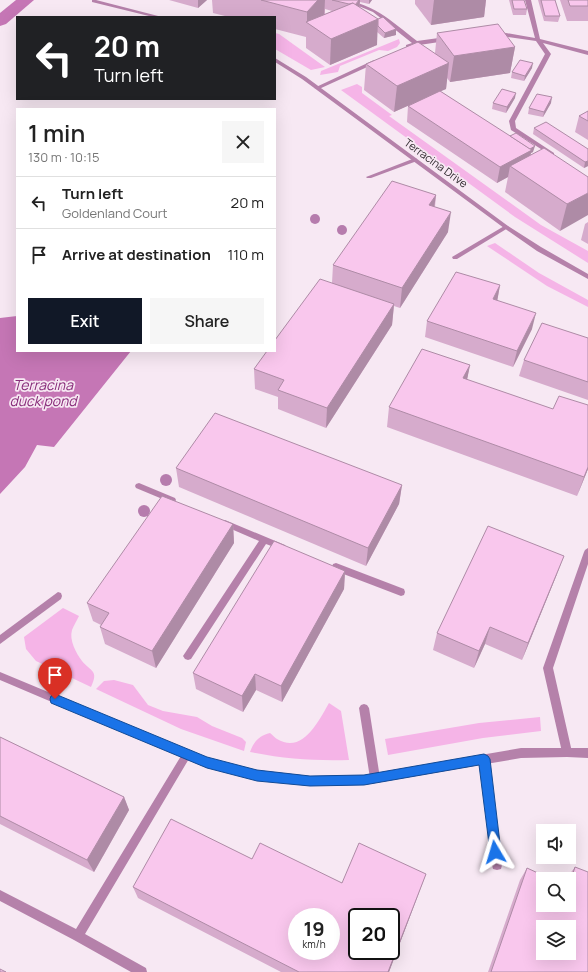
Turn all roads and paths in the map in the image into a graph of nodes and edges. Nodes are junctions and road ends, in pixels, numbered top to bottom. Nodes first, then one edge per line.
1 (338, 0) edge
2 (528, 0) edge
3 (94, 1) edge
4 (155, 16) edge
5 (486, 34) edge
6 (455, 38) edge
7 (538, 40) junction
8 (416, 43) junction
9 (402, 49) edge
10 (588, 53) edge
11 (382, 58) edge
12 (276, 61) edge
13 (317, 88) junction
14 (557, 157) edge
15 (415, 160) junction
16 (369, 177) dead end
17 (506, 227) junction
18 (455, 257) dead end
19 (588, 277) edge
20 (139, 486) dead end
21 (181, 504) edge
22 (215, 519) edge
23 (264, 540) junction
24 (293, 551) edge
25 (588, 552) edge
26 (330, 565) edge
27 (401, 592) dead end
28 (58, 596) dead end
29 (0, 640) edge
30 (188, 656) dead end
31 (0, 676) edge
32 (364, 708) dead end
33 (567, 752) junction
34 (588, 753) edge
35 (187, 754) junction
36 (484, 759) junction
37 (375, 778) junction
38 (497, 865) dead end
39 (0, 895) edge
40 (78, 936) junction
41 (142, 972) edge

1 - 8 street
2 - 7 street
3 - 4 street
5 - 7 street
6 - 8 street
7 - 10 street
7 - 14 street
8 - 9 street
11 - 13 street
12 - 13 street, Terracina Drive
13 - 15 street, Terracina Drive
15 - 16 street
15 - 17 street, Terracina Drive
17 - 18 street
17 - 19 street, Terracina Drive
20 - 21 street
22 - 23 street
23 - 24 street
23 - 30 street
25 - 33 street
26 - 27 street
28 - 29 street
31 - 35 street
32 - 37 street
33 - 34 street
33 - 36 street
35 - 37 street
35 - 40 street
36 - 37 street
36 - 38 street
39 - 40 street
40 - 41 street

